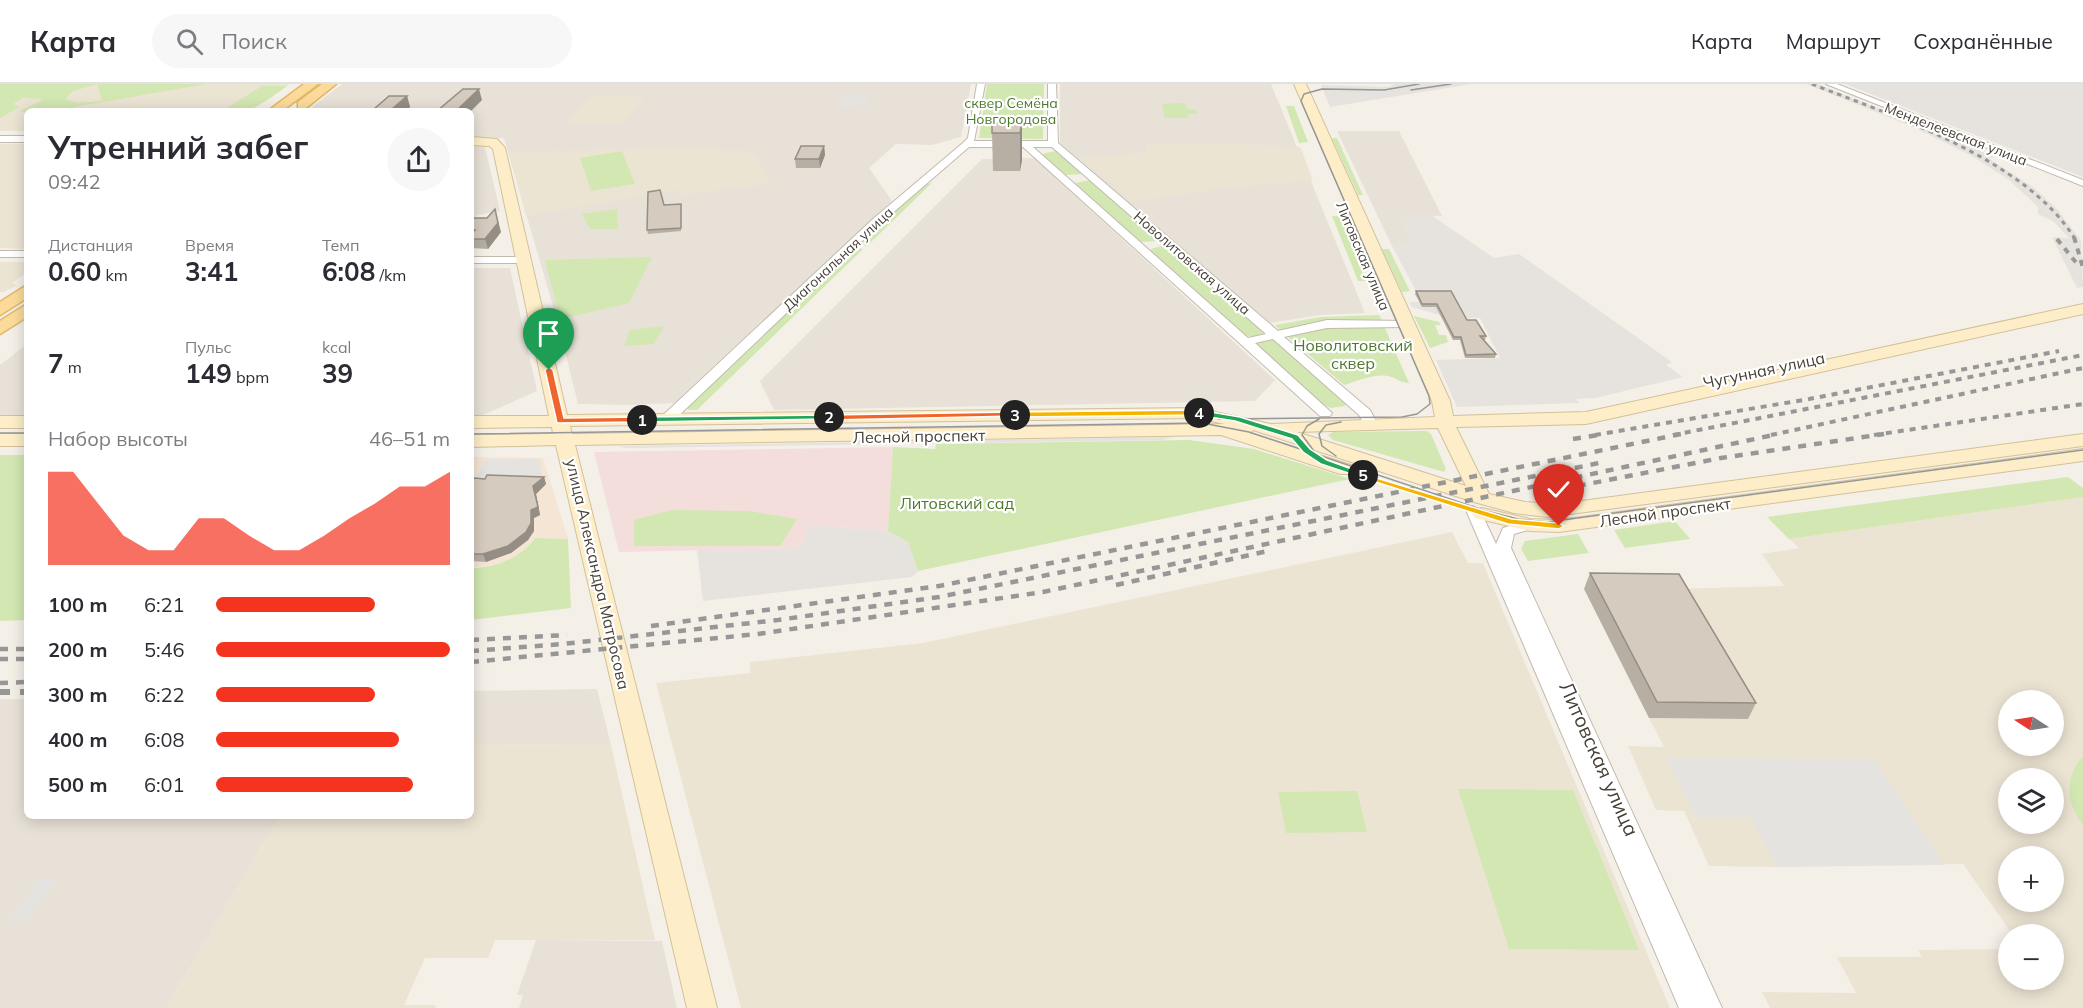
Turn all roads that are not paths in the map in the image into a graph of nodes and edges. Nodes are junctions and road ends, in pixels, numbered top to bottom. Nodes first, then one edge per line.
1 (312, 84) edge
2 (330, 84) edge
3 (981, 84) edge
4 (1052, 84) edge
5 (1290, 84) edge
6 (1300, 84) edge
7 (1830, 84) edge
8 (278, 108) edge
9 (298, 108) edge
10 (0, 139) edge
11 (24, 140) edge
12 (474, 141) edge
13 (968, 144) junction
14 (1025, 144) junction
15 (1054, 144) junction
16 (1091, 176) junction
17 (1066, 180) junction
18 (2083, 183) edge
19 (1168, 242) junction
20 (1140, 247) junction
21 (0, 254) edge
22 (24, 254) edge
23 (474, 260) edge
24 (525, 260) junction
25 (24, 292) edge
26 (2083, 301) edge
27 (2083, 309) edge
28 (0, 310) edge
29 (24, 311) edge
30 (1399, 323) junction
31 (0, 330) edge
32 (1275, 334) junction
33 (1245, 342) junction
34 (1206, 413) junction
35 (1325, 413) junction
36 (1440, 416) junction
37 (1368, 419) junction
38 (666, 420) junction
39 (560, 421) junction
40 (0, 422) edge
41 (24, 422) edge
42 (474, 422) edge
43 (1265, 428) junction
44 (1222, 429) junction
45 (1296, 432) junction
46 (0, 440) edge
47 (24, 440) edge
48 (2083, 440) edge
49 (474, 441) edge
50 (566, 441) junction
51 (2083, 455) edge
52 (1324, 462) junction
53 (1884, 467) junction
54 (1900, 479) junction
55 (1477, 504) junction
56 (1530, 525) junction
57 (702, 1008) edge
58 (1690, 1008) edge
59 (1711, 1008) edge

1 - 8 main road
2 - 9 main road
3 - 13 street
4 - 15 street
5 - 30 street, Литовская улица
6 - 30 street, Литовская улица
7 - 18 street, Менделеевская улица
10 - 11 street
12 - 24 street, улица Александра Матросова
13 - 14 street
13 - 38 street, Диагональная улица
14 - 15 street
14 - 17 street, Новолитовская улица
15 - 16 street, Новолитовская улица
16 - 17 street
16 - 19 street, Новолитовская улица
17 - 20 street, Новолитовская улица
19 - 20 street
19 - 32 street, Новолитовская улица
20 - 33 street, Новолитовская улица
21 - 22 street
23 - 24 street
24 - 39 street, улица Александра Матросова
25 - 28 main road
26 - 36 street, Чугунная улица
27 - 36 street, Чугунная улица
29 - 31 main road
30 - 32 street
30 - 36 street, Литовская улица
32 - 33 street
32 - 37 street, Новолитовская улица
33 - 35 street, Новолитовская улица
34 - 35 street, Лесной проспект
34 - 38 street, Лесной проспект
34 - 43 street, Лесной проспект
35 - 37 street, Лесной проспект
35 - 45 street
36 - 37 street, Лесной проспект
36 - 55 street, Литовская улица
37 - 45 street, Лесной проспект
38 - 39 street, Лесной проспект
39 - 42 street, Лесной проспект
39 - 50 street, улица Александра Матросова
40 - 41 street
43 - 44 street, Лесной проспект
43 - 45 street, Лесной проспект
44 - 50 street, Лесной проспект
44 - 52 street, Лесной проспект
45 - 52 street
45 - 55 street, Лесной проспект
46 - 47 street
48 - 53 street, Лесной проспект
49 - 50 street, Лесной проспект
50 - 57 street, улица Александра Матросова
51 - 54 street, Лесной проспект
52 - 55 street, Лесной проспект
53 - 54 street
53 - 55 street, Лесной проспект
54 - 56 street, Лесной проспект
55 - 56 street, Лесной проспект
55 - 58 street, Литовская улица
56 - 59 street, Литовская улица

